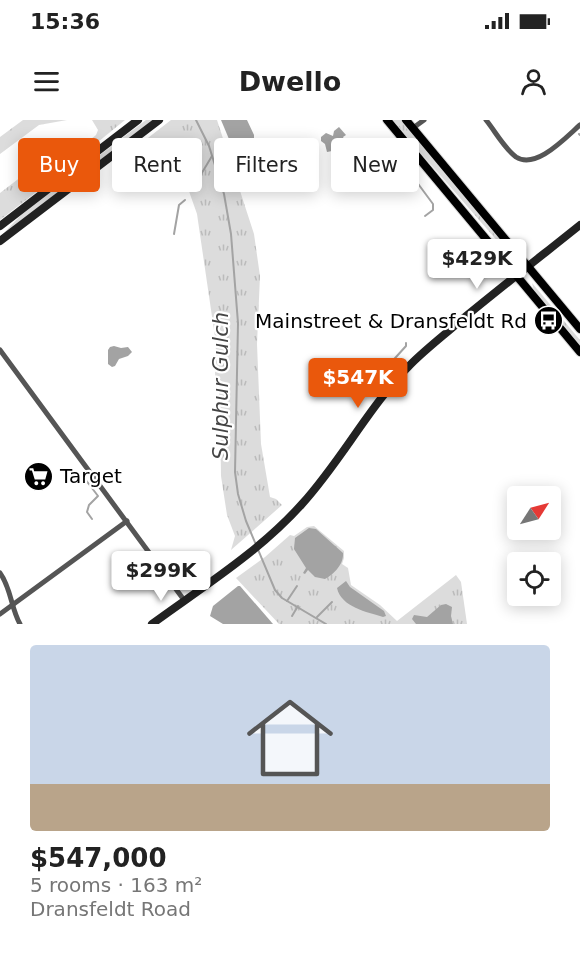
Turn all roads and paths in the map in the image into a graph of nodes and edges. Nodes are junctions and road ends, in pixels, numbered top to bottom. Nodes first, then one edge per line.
1 (138, 120) edge
2 (159, 120) edge
3 (387, 120) edge
4 (406, 120) edge
5 (423, 120) edge
6 (486, 120) edge
7 (580, 125) edge
8 (413, 128) junction
9 (580, 225) edge
10 (0, 226) edge
11 (0, 241) edge
12 (528, 266) junction
13 (516, 275) junction
14 (580, 329) edge
15 (0, 350) edge
16 (580, 352) edge
17 (127, 521) junction
18 (0, 573) edge
19 (184, 600) junction
20 (12, 605) junction
21 (0, 614) edge
22 (20, 624) edge
23 (153, 624) edge

1 - 10 street
2 - 11 street
3 - 13 main road
4 - 8 main road
5 - 8 street
6 - 7 street
8 - 12 main road
9 - 12 street
12 - 13 street
12 - 14 main road
13 - 16 main road
13 - 19 street
15 - 17 street
17 - 19 street
17 - 20 street
18 - 20 street
19 - 23 street
20 - 21 street
20 - 22 street

